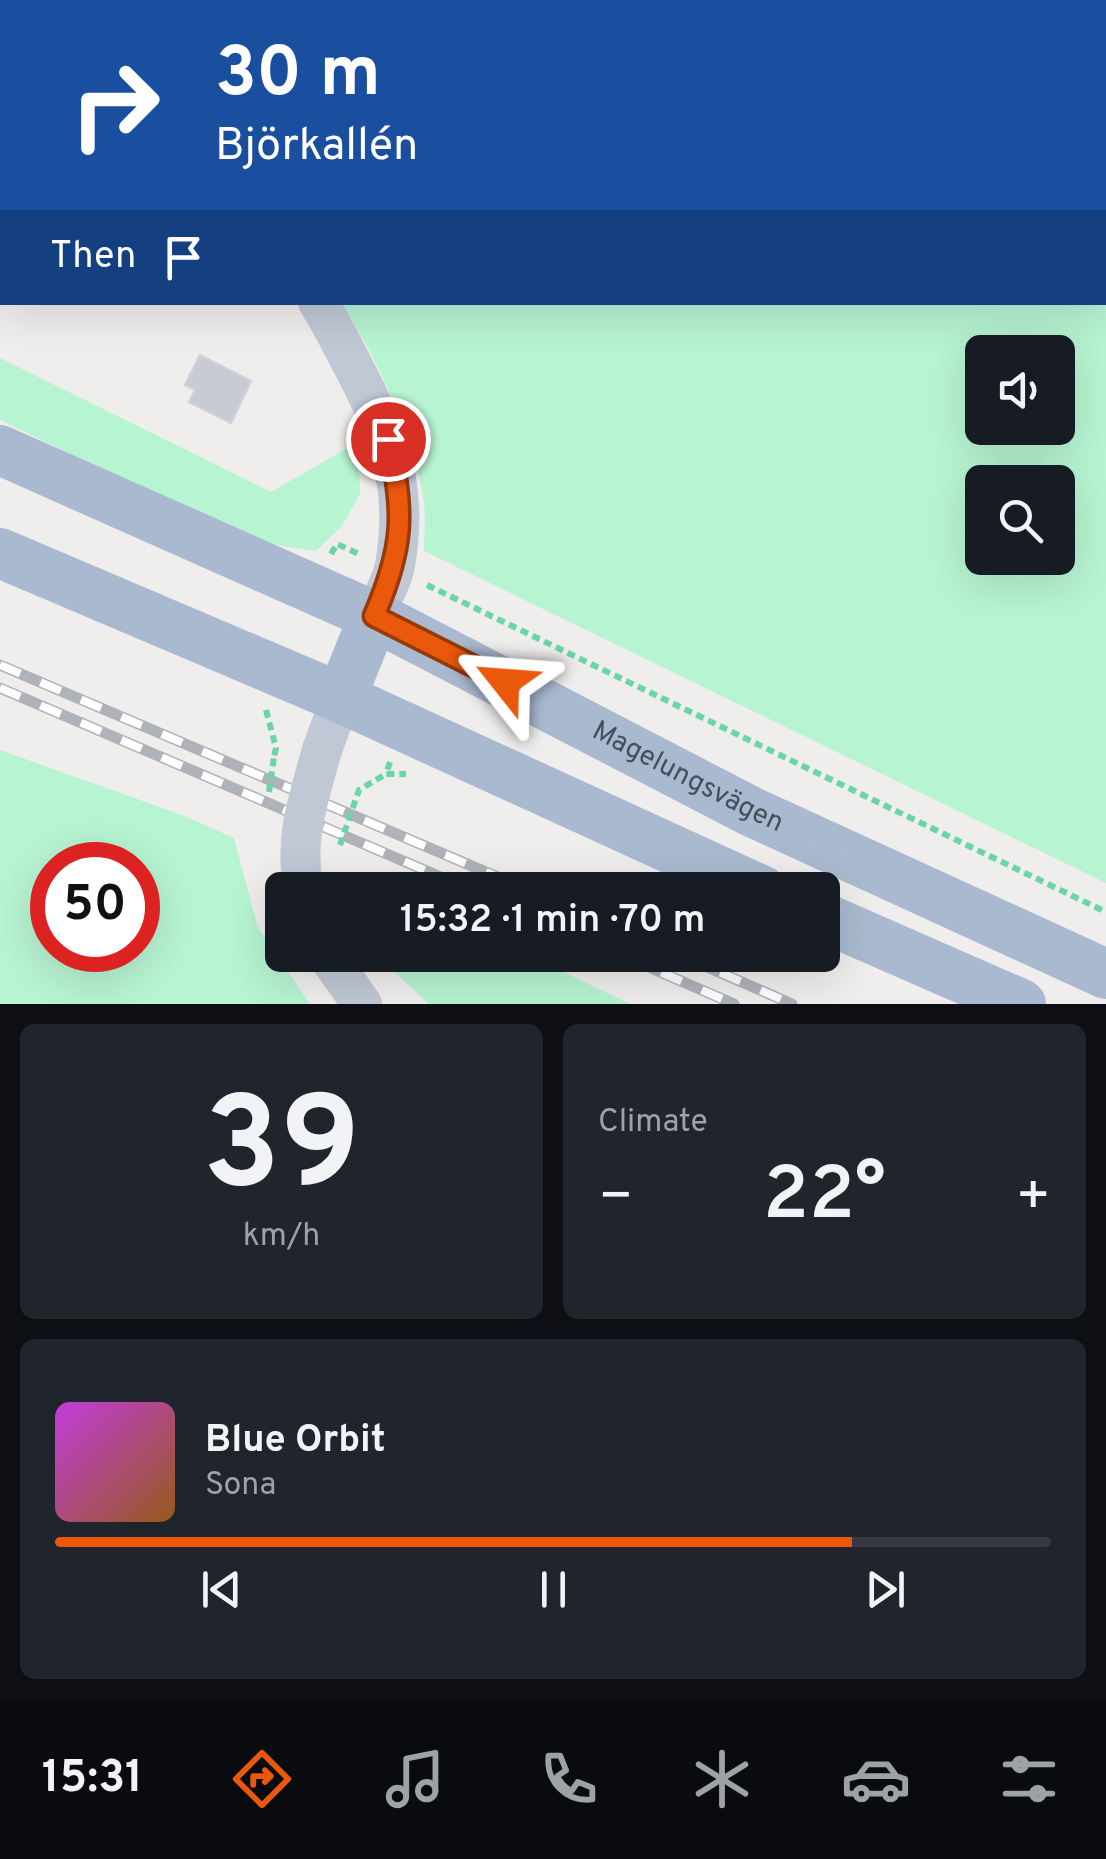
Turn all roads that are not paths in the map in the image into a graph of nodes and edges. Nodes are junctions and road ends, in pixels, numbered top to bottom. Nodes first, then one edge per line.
1 (320, 305) edge
2 (0, 450) edge
3 (0, 553) edge
4 (374, 616) junction
5 (341, 698) junction
6 (300, 872) edge
7 (722, 872) edge
8 (840, 925) edge
9 (339, 972) edge
10 (1106, 974) edge
11 (362, 1004) edge
12 (1020, 1004) edge

1 - 4 street
2 - 4 main road, Magelungsvägen
3 - 5 main road
4 - 5 main road
4 - 10 main road, Magelungsvägen
5 - 6 street, bridge
5 - 7 main road
8 - 12 main road
9 - 11 street

